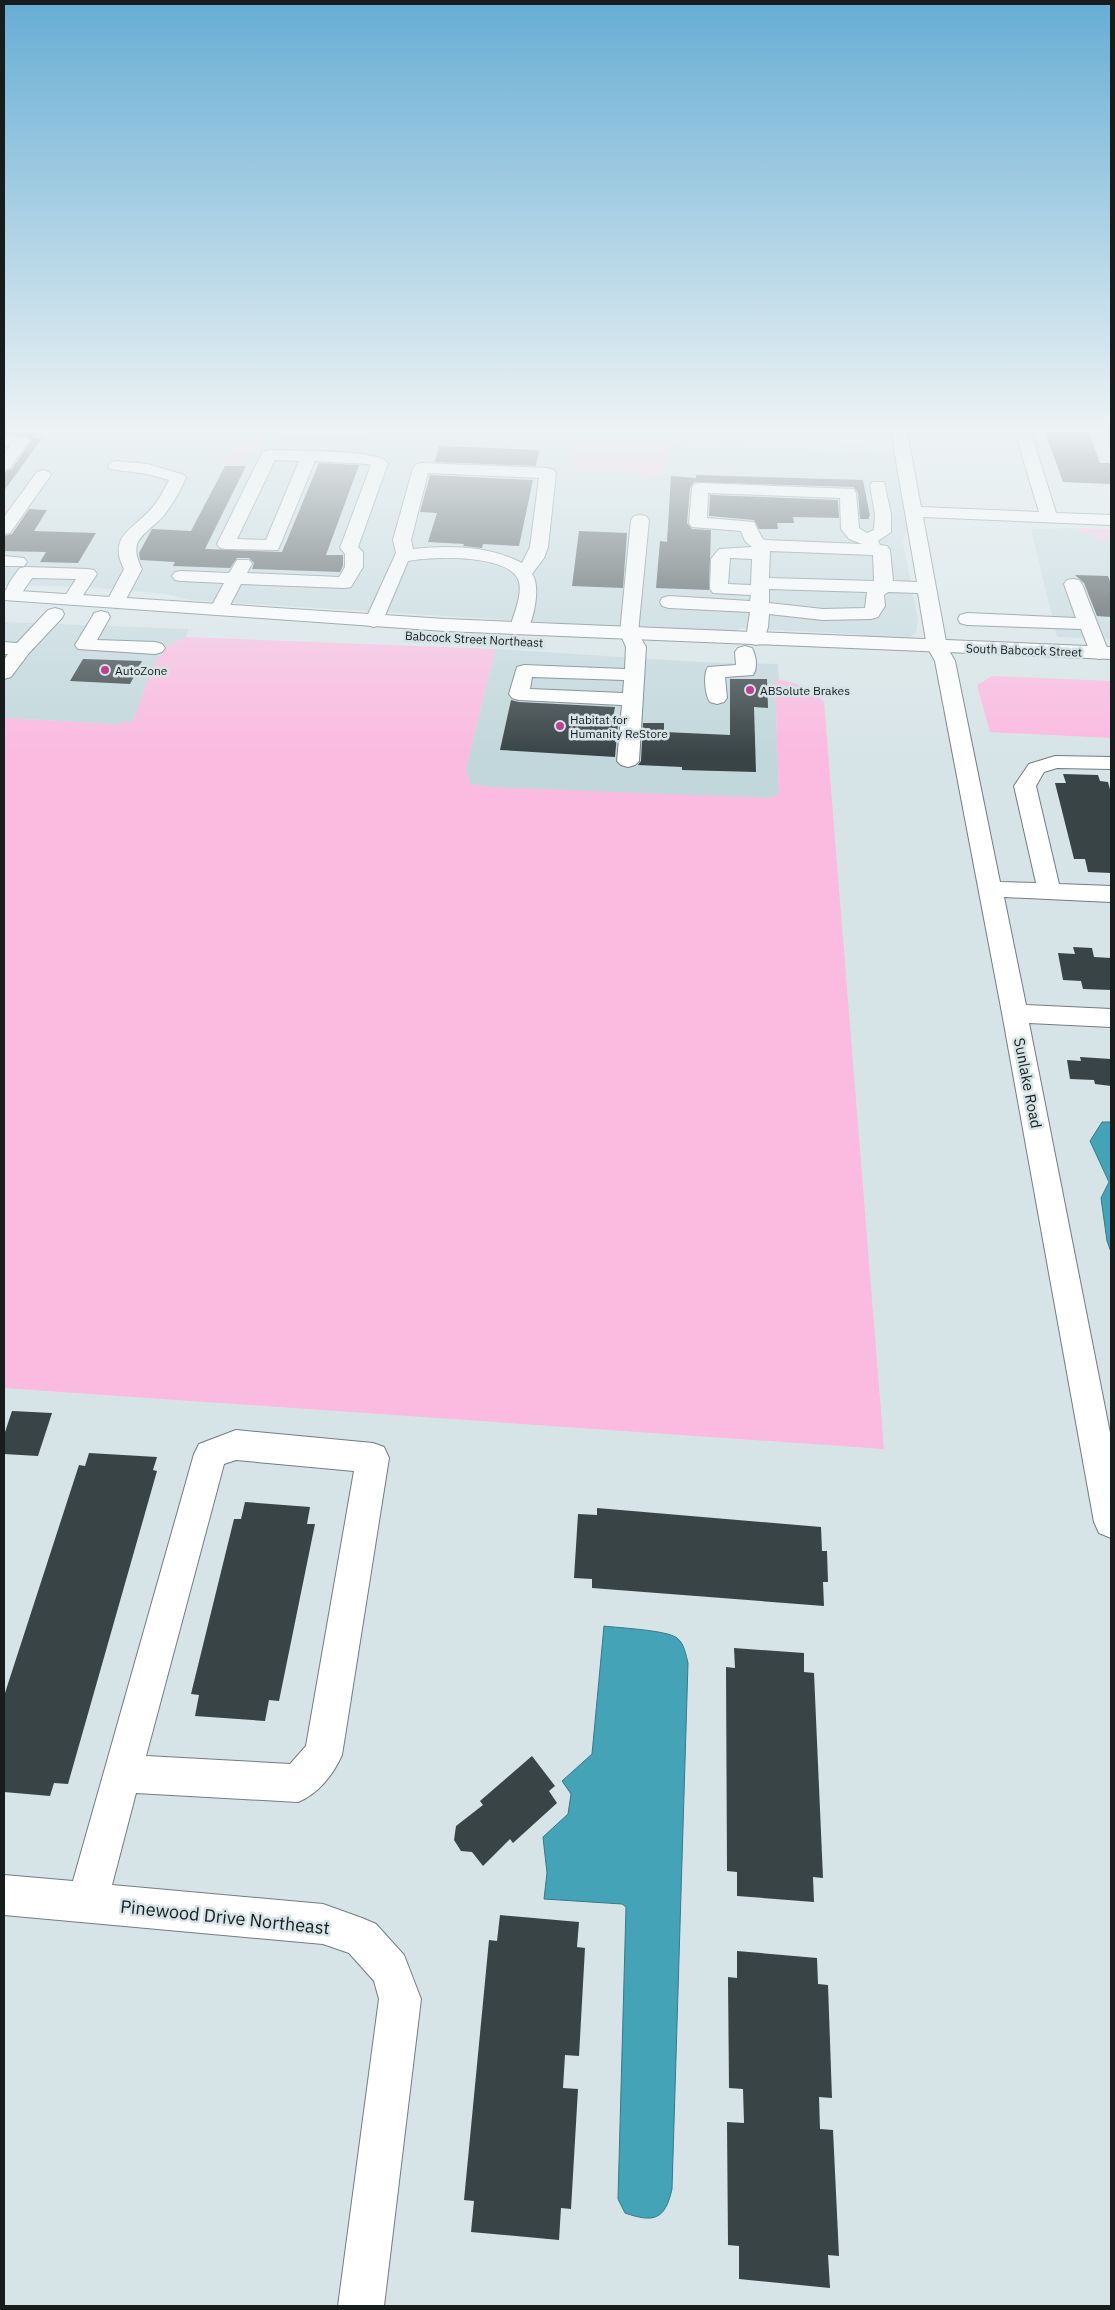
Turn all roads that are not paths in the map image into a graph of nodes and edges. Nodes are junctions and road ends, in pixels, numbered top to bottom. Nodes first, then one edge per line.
1 (130, 540) edge
2 (228, 540) edge
3 (275, 540) edge
4 (352, 540) edge
5 (402, 540) edge
6 (539, 540) edge
7 (639, 540) edge
8 (754, 540) edge
9 (868, 540) edge
10 (886, 540) edge
11 (896, 540) edge
12 (253, 544) junction
13 (891, 548) junction
14 (761, 550) junction
15 (405, 556) junction
16 (524, 574) junction
17 (181, 576) dead end
18 (235, 578) junction
19 (1073, 584) dead end
20 (884, 587) junction
21 (928, 588) junction
22 (760, 594) junction
23 (72, 599) junction
24 (116, 602) junction
25 (669, 602) dead end
26 (6, 603) edge
27 (219, 609) junction
28 (55, 614) junction
29 (101, 617) junction
30 (967, 619) dead end
31 (374, 620) junction
32 (1088, 624) junction
33 (518, 628) junction
34 (633, 640) junction
35 (751, 645) junction
36 (155, 648) dead end
37 (13, 649) edge
38 (1105, 653) edge
39 (941, 654) junction
40 (1111, 668) edge
41 (4, 674) edge
42 (634, 675) junction
43 (716, 698) dead end
44 (633, 700) junction
45 (628, 762) dead end
46 (1111, 763) edge
47 (990, 889) junction
48 (1049, 891) junction
49 (1111, 894) edge
50 (1015, 1013) junction
51 (1111, 1018) edge
52 (1111, 1522) edge
53 (122, 1774) junction
54 (4, 1895) edge
55 (87, 1903) junction
56 (361, 2306) edge

1 - 24 street
2 - 12 street
3 - 12 street
4 - 18 street
5 - 15 street
6 - 16 street
7 - 34 street
8 - 14 street
9 - 13 street
10 - 13 street
11 - 13 street
12 - 18 street
13 - 14 street
13 - 20 street
13 - 21 street, Sunlake Road
14 - 22 street
14 - 22 street
15 - 16 street
15 - 31 street
16 - 33 street
17 - 18 street
18 - 27 street
19 - 32 street
20 - 21 street
20 - 22 street
20 - 22 street
21 - 39 street, Sunlake Road
22 - 25 street
22 - 35 street
23 - 24 street, Babcock Street Northeast
23 - 26 street, Babcock Street Northeast
23 - 26 street
24 - 27 street, Babcock Street Northeast
24 - 28 street
26 - 28 street, Babcock Street Northeast
27 - 31 street, Babcock Street Northeast
28 - 29 street, Babcock Street Northeast
28 - 37 street
29 - 34 street, Babcock Street Northeast
29 - 36 street
30 - 32 street
31 - 33 street, Babcock Street Northeast
32 - 38 street
33 - 34 street, Babcock Street Northeast
34 - 35 street, Babcock Street Northeast
34 - 42 street
35 - 39 street, Babcock Street Northeast
35 - 43 street
37 - 41 street
38 - 39 street, South Babcock Street
39 - 40 street, South Babcock Street
39 - 47 street, Sunlake Road
42 - 44 street
42 - 44 street
44 - 45 street
46 - 48 street
47 - 48 street
47 - 50 street, Sunlake Road
48 - 49 street
50 - 51 street
50 - 52 street, Sunlake Road
53 - 53 street
53 - 55 street
54 - 55 street, Pinewood Drive Northeast
55 - 56 street, Pinewood Drive Northeast

